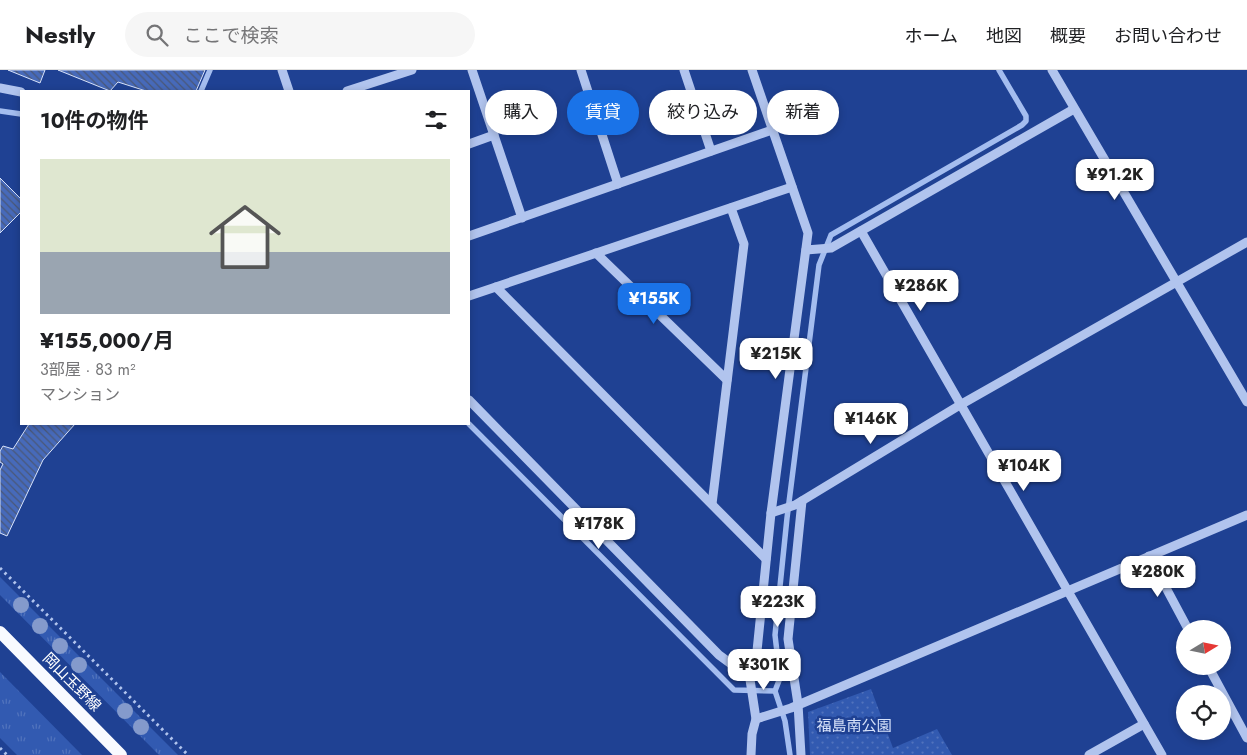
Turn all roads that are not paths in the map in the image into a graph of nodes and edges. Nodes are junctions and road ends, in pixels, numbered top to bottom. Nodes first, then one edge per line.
1 (282, 70) edge
2 (412, 70) edge
3 (472, 70) edge
4 (581, 70) edge
5 (684, 70) edge
6 (752, 70) edge
7 (1052, 70) edge
8 (0, 88) edge
9 (290, 90) edge
10 (350, 90) edge
11 (20, 92) edge
12 (485, 108) edge
13 (1074, 108) junction
14 (767, 115) edge
15 (767, 132) edge
16 (494, 135) joint
17 (774, 135) edge
18 (470, 144) edge
19 (711, 152) junction
20 (618, 184) junction
21 (792, 187) junction
22 (731, 208) junction
23 (522, 218) junction
24 (861, 231) junction
25 (470, 236) edge
26 (1247, 242) edge
27 (809, 250) junction
28 (596, 253) junction
29 (1178, 282) junction
30 (496, 287) junction
31 (470, 296) edge
32 (727, 380) junction
33 (470, 401) edge
34 (1247, 402) edge
35 (960, 405) junction
36 (798, 503) junction
37 (712, 504) junction
38 (771, 513) junction
39 (1247, 516) edge
40 (1149, 556) junction
41 (766, 560) junction
42 (1067, 590) junction
43 (1183, 620) edge
44 (0, 632) edge
45 (1213, 675) edge
46 (749, 676) junction
47 (794, 707) junction
48 (756, 720) junction
49 (1144, 724) junction
50 (1247, 738) edge
51 (121, 755) edge
52 (751, 755) edge
53 (802, 755) edge
54 (1090, 755) edge
55 (1162, 755) edge

1 - 9 street
2 - 10 street
3 - 12 street
4 - 20 street
5 - 19 street
6 - 14 street
7 - 13 street
8 - 11 street
13 - 24 street
13 - 29 street
15 - 19 street
16 - 18 street
16 - 23 street
17 - 21 street
19 - 20 street
20 - 23 street
21 - 22 street
21 - 27 street
22 - 28 street
22 - 32 street
23 - 25 street
24 - 27 street
24 - 35 street
26 - 29 street
27 - 38 street
28 - 30 street
28 - 32 street
29 - 34 street
29 - 35 street
30 - 31 street
30 - 37 street
32 - 37 street
33 - 46 street
35 - 36 street
35 - 42 street
36 - 38 street
36 - 47 street
37 - 41 street
38 - 41 street
39 - 40 street
40 - 42 street
40 - 43 street
41 - 46 street
42 - 47 street
42 - 49 street
44 - 51 main road, 岡山玉野線
45 - 50 street
46 - 48 street
47 - 48 street
47 - 53 street
48 - 52 street
49 - 54 street
49 - 55 street

